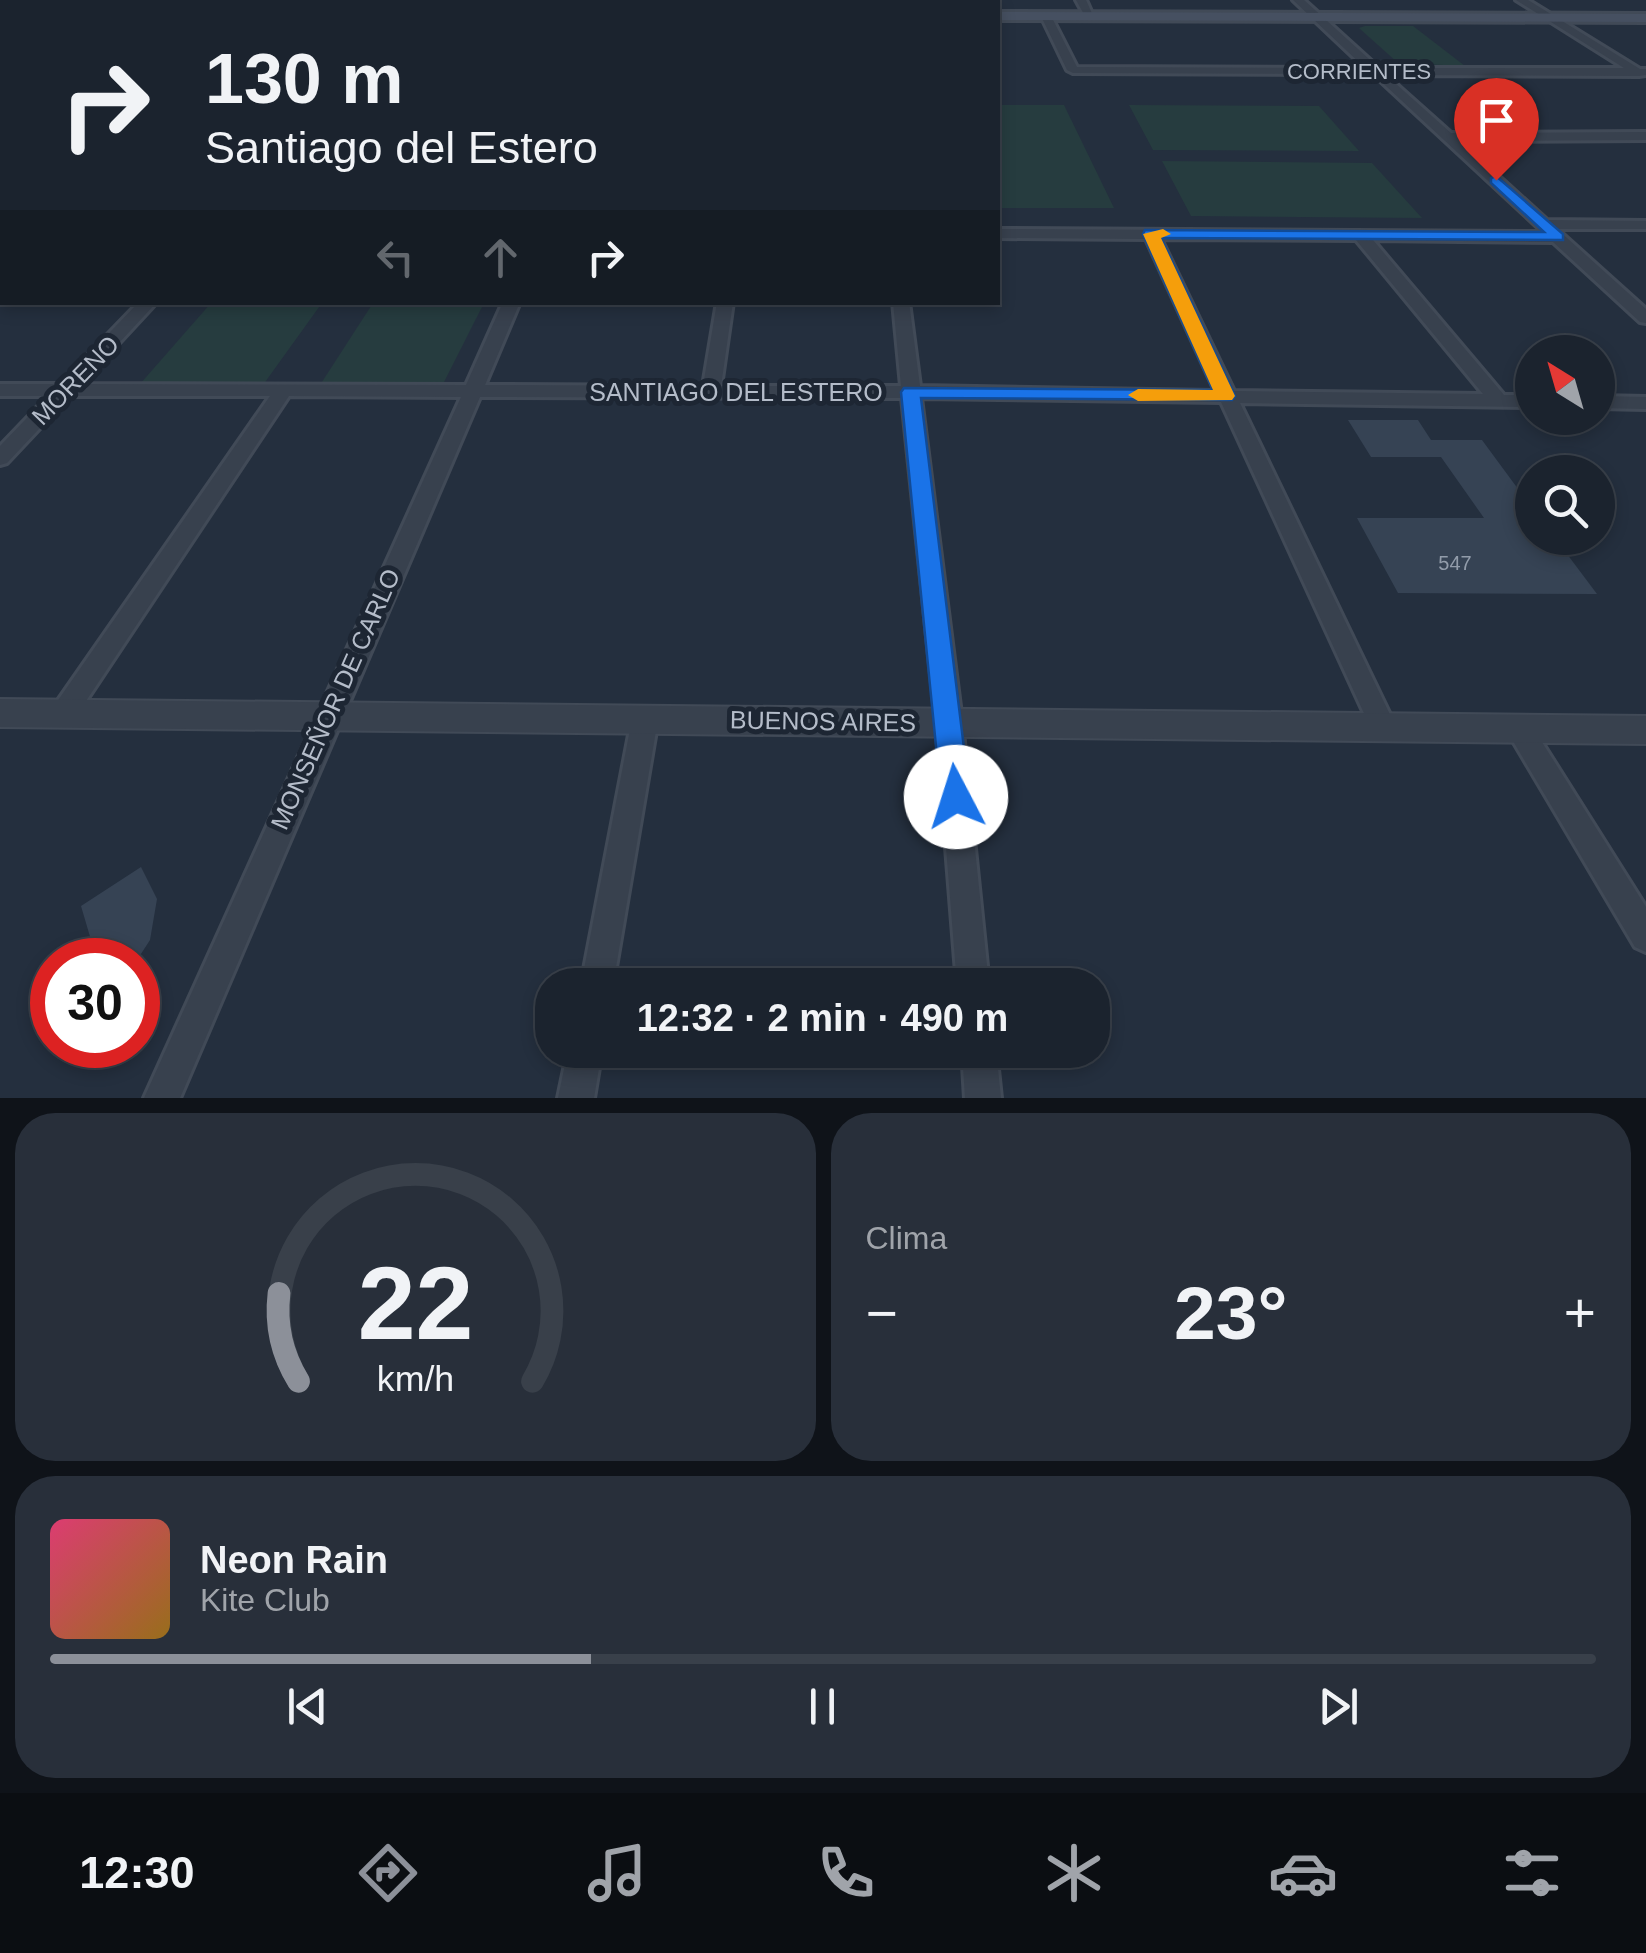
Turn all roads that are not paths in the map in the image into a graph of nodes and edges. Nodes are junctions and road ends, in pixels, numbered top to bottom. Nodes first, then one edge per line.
1 (1081, 0) edge
2 (1298, 0) edge
3 (1521, 0) edge
4 (1000, 16) edge
5 (1046, 16) junction
6 (1090, 16) junction
7 (1317, 17) junction
8 (1550, 18) junction
9 (1646, 18) edge
10 (1376, 71) junction
11 (1643, 74) edge
12 (1646, 136) edge
13 (1448, 137) junction
14 (1543, 224) junction
15 (1646, 226) edge
16 (1000, 232) edge
17 (1151, 234) junction
18 (1360, 235) junction
19 (1558, 237) junction
20 (147, 305) edge
21 (511, 305) edge
22 (725, 305) edge
23 (901, 305) edge
24 (1646, 318) edge
25 (0, 390) edge
26 (63, 391) junction
27 (283, 391) junction
28 (470, 392) junction
29 (711, 392) junction
30 (910, 392) junction
31 (1225, 396) junction
32 (1498, 400) junction
33 (1515, 400) edge
34 (1615, 402) edge
35 (1646, 403) edge
36 (0, 458) edge
37 (0, 713) edge
38 (63, 714) junction
39 (328, 715) junction
40 (645, 718) junction
41 (949, 722) junction
42 (1383, 726) junction
43 (1519, 728) junction
44 (1646, 730) edge
45 (1646, 936) edge
46 (600, 968) edge
47 (971, 968) edge
48 (582, 1068) edge
49 (980, 1068) edge
50 (162, 1098) edge
51 (576, 1098) edge
52 (983, 1098) edge

1 - 6 street
2 - 7 street
3 - 8 street
4 - 5 main road
5 - 6 main road
5 - 10 street, CORRIENTES
6 - 7 main road
7 - 8 main road
7 - 10 street
8 - 9 main road
8 - 11 street
10 - 11 street, CORRIENTES
10 - 13 street
12 - 13 street
13 - 14 street
14 - 15 street
14 - 19 street
16 - 17 street
17 - 18 street
17 - 31 street
18 - 19 street
18 - 32 street
19 - 24 street
20 - 26 street, MORENO
21 - 28 street, MONSEÑOR DE CARLO
22 - 29 street
23 - 30 street
25 - 26 street, SANTIAGO DEL ESTERO
26 - 27 street, SANTIAGO DEL ESTERO
26 - 36 street, MORENO
27 - 28 street, SANTIAGO DEL ESTERO
27 - 38 street
28 - 29 street, SANTIAGO DEL ESTERO
28 - 39 street, MONSEÑOR DE CARLO
29 - 30 street, SANTIAGO DEL ESTERO
30 - 31 street, SANTIAGO DEL ESTERO
30 - 41 street
31 - 32 street, SANTIAGO DEL ESTERO
31 - 42 street
32 - 33 street, SANTIAGO DEL ESTERO
34 - 35 street
37 - 38 street, BUENOS AIRES
38 - 39 street, BUENOS AIRES
39 - 40 street, BUENOS AIRES
39 - 50 street, MONSEÑOR DE CARLO
40 - 41 street, BUENOS AIRES
40 - 46 street
41 - 42 street, BUENOS AIRES
41 - 47 street
42 - 43 street, BUENOS AIRES
43 - 44 street, BUENOS AIRES
43 - 45 street
48 - 51 street
49 - 52 street

